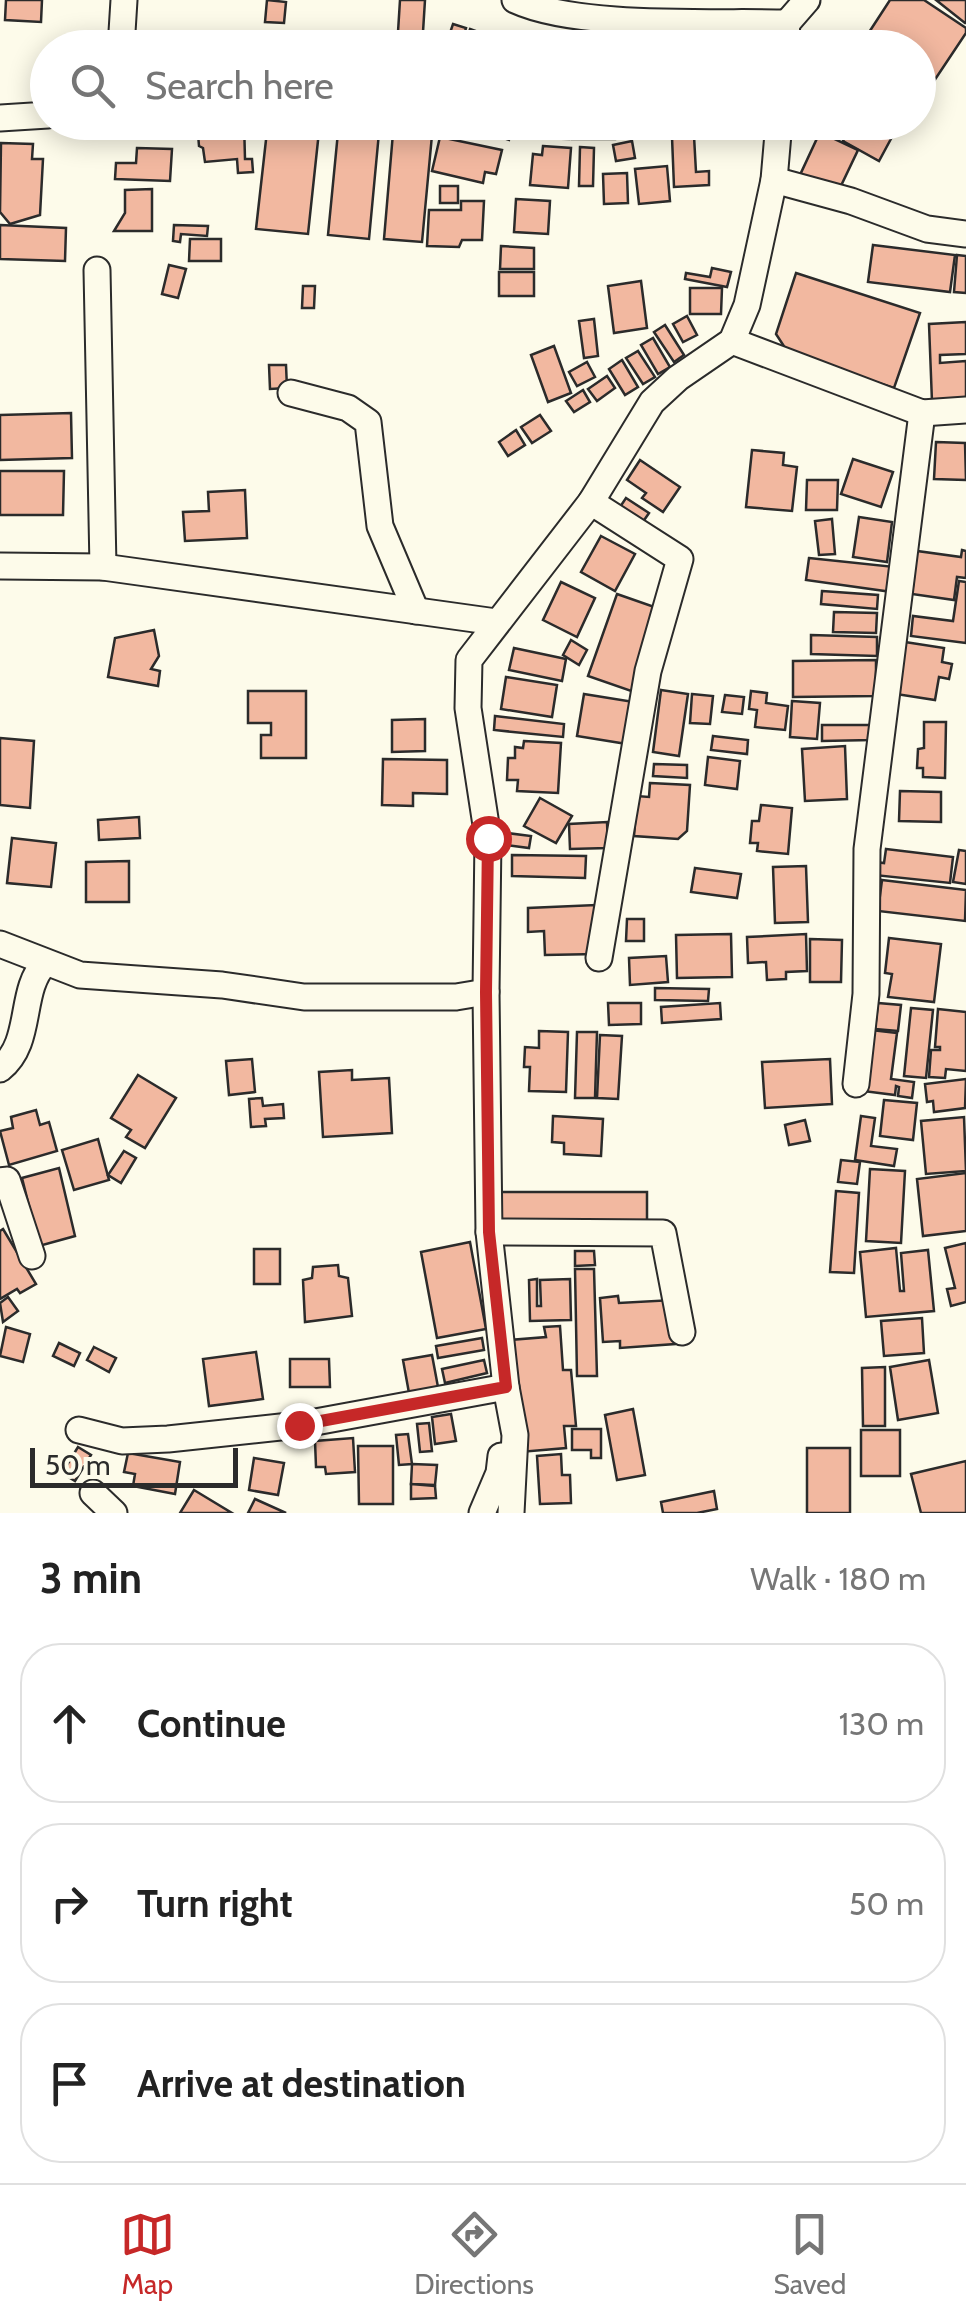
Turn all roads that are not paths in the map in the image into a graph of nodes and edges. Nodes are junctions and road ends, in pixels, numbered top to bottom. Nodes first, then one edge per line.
1 (124, 0) edge
2 (515, 0) edge
3 (807, 0) edge
4 (122, 30) edge
5 (732, 30) edge
6 (789, 30) edge
7 (30, 117) edge
8 (0, 118) edge
9 (777, 140) edge
10 (774, 180) junction
11 (966, 234) edge
12 (97, 270) dead end
13 (732, 340) junction
14 (291, 393) dead end
15 (966, 410) edge
16 (922, 412) junction
17 (591, 502) junction
18 (0, 566) edge
19 (103, 568) junction
20 (416, 611) junction
21 (496, 622) junction
22 (0, 944) edge
23 (600, 958) dead end
24 (46, 963) junction
25 (486, 992) junction
26 (0, 1068) edge
27 (856, 1084) dead end
28 (0, 1181) edge
29 (489, 1232) junction
30 (32, 1256) dead end
31 (682, 1332) dead end
32 (506, 1387) junction
33 (80, 1430) dead end
34 (514, 1435) junction
35 (93, 1494) dead end
36 (114, 1513) edge
37 (482, 1513) edge
38 (511, 1513) edge

1 - 4 street
2 - 5 street
3 - 6 street
7 - 8 street
9 - 10 street
10 - 11 street
10 - 13 street
12 - 19 street
13 - 16 street
13 - 17 street
14 - 20 street
15 - 16 street
16 - 27 street
17 - 21 street
17 - 23 street
18 - 19 street
19 - 20 street
20 - 21 street
21 - 25 street
22 - 24 street
24 - 25 street
24 - 26 street
25 - 29 street
28 - 30 street
29 - 31 street
29 - 32 street
32 - 33 street
32 - 34 street
34 - 37 street
34 - 38 street
35 - 36 street

